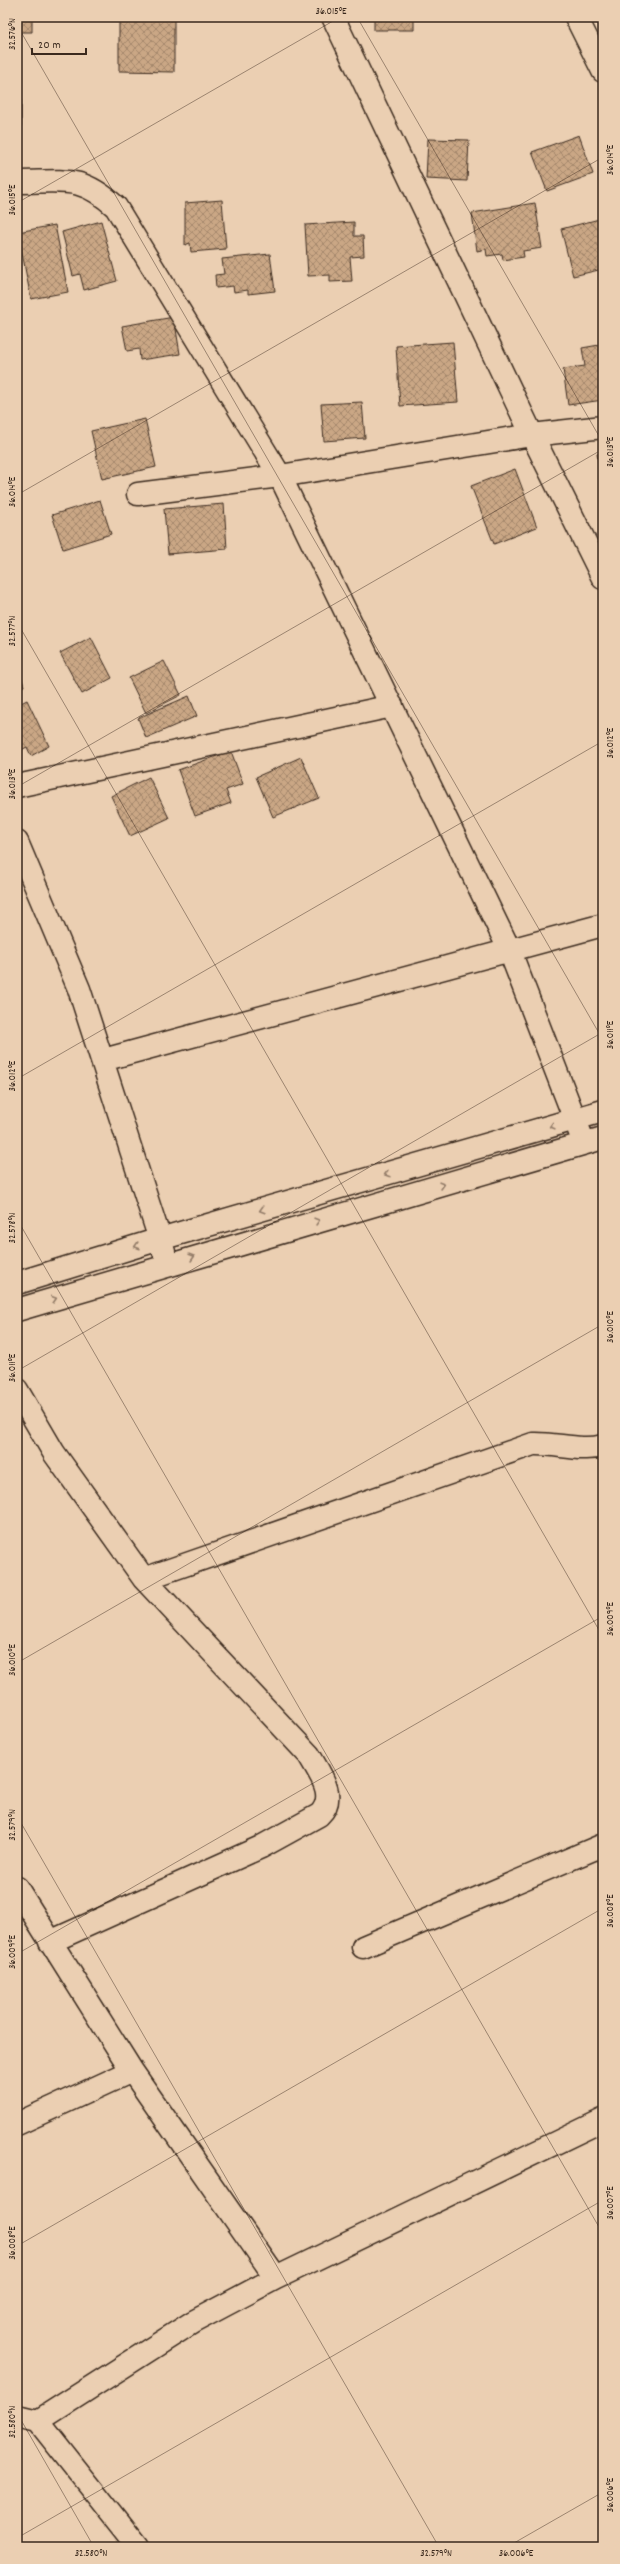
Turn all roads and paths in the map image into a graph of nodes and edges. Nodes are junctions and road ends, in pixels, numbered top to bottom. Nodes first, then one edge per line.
1 (334, 17) edge
2 (576, 17) edge
3 (603, 71) edge
4 (17, 182) edge
5 (603, 427) edge
6 (532, 435) junction
7 (280, 476) junction
8 (138, 494) dead end
9 (603, 578) edge
10 (392, 706) junction
11 (17, 786) edge
12 (17, 842) edge
13 (603, 925) edge
14 (509, 949) junction
15 (103, 1060) junction
16 (603, 1111) edge
17 (574, 1120) junction
18 (594, 1140) edge
19 (160, 1239) junction
20 (168, 1264) junction
21 (17, 1283) edge
22 (17, 1310) edge
23 (17, 1390) edge
24 (603, 1446) edge
25 (144, 1579) junction
26 (603, 1846) edge
27 (17, 1888) edge
28 (50, 1942) junction
29 (363, 1947) dead end
30 (132, 2071) junction
31 (603, 2120) edge
32 (17, 2124) edge
33 (276, 2278) junction
34 (17, 2416) edge
35 (38, 2421) junction
36 (138, 2547) edge

1 - 6 street
2 - 3 street
4 - 7 street
5 - 6 street
6 - 7 street
6 - 9 street
7 - 8 street
7 - 10 street
10 - 11 street
10 - 14 street
12 - 15 street
13 - 14 street
14 - 15 street
14 - 17 street
15 - 19 street
16 - 17 street
17 - 18 street
17 -> 19 street
20 -> 18 street
19 - 20 street
19 -> 21 street
22 -> 20 street
23 - 25 street
24 - 25 street
25 - 28 street
26 - 29 street
27 - 28 street
28 - 30 street
30 - 32 street
30 - 33 street
31 - 33 street
33 - 35 street
34 - 35 street
35 - 36 street

